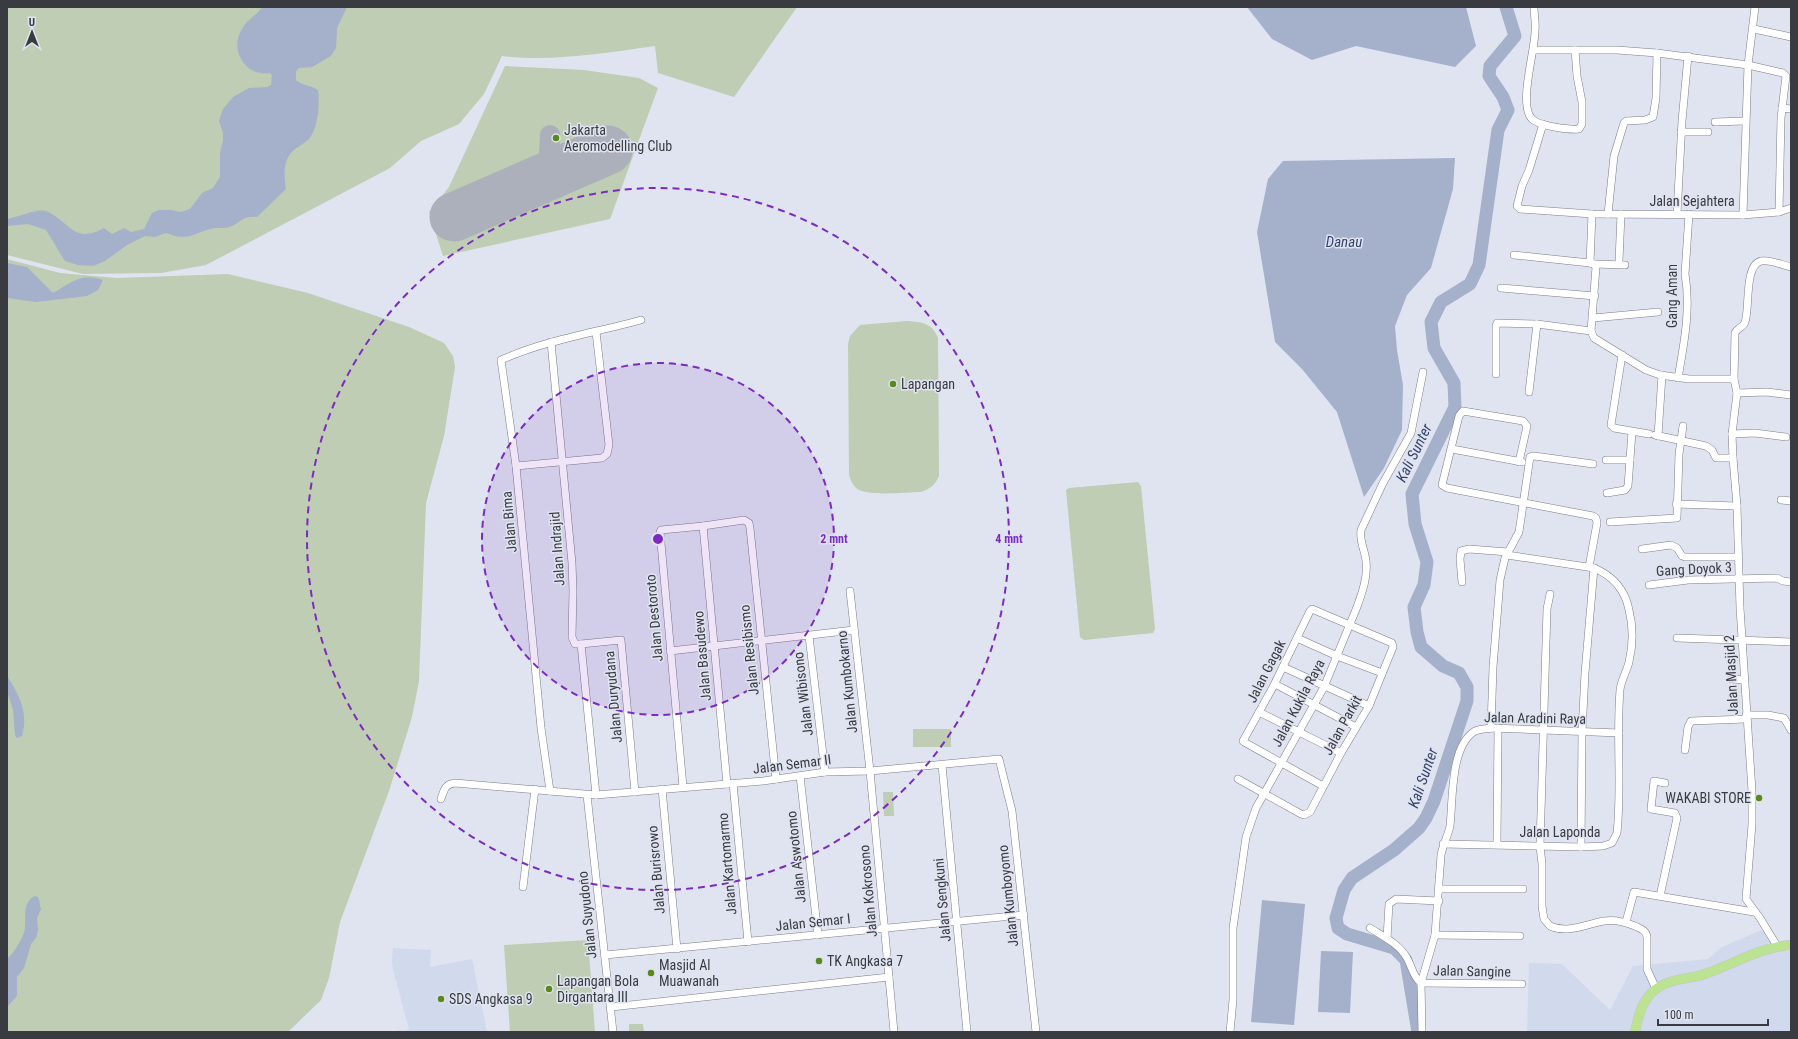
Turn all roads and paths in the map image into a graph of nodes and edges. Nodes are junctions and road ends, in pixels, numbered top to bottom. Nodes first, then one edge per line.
1 (1534, 7) edge
2 (1755, 7) edge
3 (1754, 29) junction
4 (1791, 37) edge
5 (1534, 50) junction
6 (1575, 50) junction
7 (1657, 53) junction
8 (1688, 56) junction
9 (1748, 65) junction
10 (1782, 108) junction
11 (1791, 109) edge
12 (1745, 121) junction
13 (1715, 122) dead end
14 (1543, 124) junction
15 (1682, 132) junction
16 (1708, 132) dead end
17 (1791, 208) edge
18 (1779, 212) junction
19 (1592, 214) junction
20 (1608, 214) junction
21 (1621, 214) junction
22 (1677, 214) junction
23 (1689, 214) junction
24 (1743, 214) junction
25 (1514, 255) dead end
26 (1592, 264) junction
27 (1791, 267) edge
28 (1501, 288) dead end
29 (1595, 296) junction
30 (1658, 312) dead end
31 (1593, 318) junction
32 (641, 320) dead end
33 (1537, 324) junction
34 (1592, 331) junction
35 (596, 332) junction
36 (551, 342) junction
37 (1622, 355) junction
38 (1423, 372) dead end
39 (1496, 374) dead end
40 (1662, 375) junction
41 (1678, 378) junction
42 (1734, 379) junction
43 (1529, 392) dead end
44 (1737, 393) junction
45 (1791, 395) edge
46 (1683, 426) dead end
47 (1632, 432) junction
48 (1732, 434) junction
49 (1654, 435) junction
50 (1786, 437) dead end
51 (1681, 440) junction
52 (1452, 449) junction
53 (1733, 458) junction
54 (563, 460) junction
55 (1606, 460) dead end
56 (1630, 460) junction
57 (1519, 462) junction
58 (1528, 463) junction
59 (1593, 464) dead end
60 (516, 466) junction
61 (1607, 493) dead end
62 (1781, 500) dead end
63 (1524, 501) junction
64 (1791, 501) edge
65 (1676, 504) junction
66 (1737, 506) junction
67 (744, 520) joint
68 (1610, 522) dead end
69 (703, 526) junction
70 (1642, 549) dead end
71 (1507, 553) junction
72 (1738, 557) junction
73 (1592, 568) junction
74 (1740, 579) junction
75 (1462, 582) dead end
76 (1791, 582) edge
77 (1649, 585) dead end
78 (850, 591) dead end
79 (1550, 594) dead end
80 (1350, 624) junction
81 (854, 630) junction
82 (810, 636) junction
83 (1297, 638) junction
84 (1677, 638) dead end
85 (1742, 641) junction
86 (762, 642) junction
87 (1791, 642) edge
88 (581, 644) junction
89 (714, 647) junction
90 (670, 651) junction
91 (1337, 656) junction
92 (1283, 667) junction
93 (1382, 673) junction
94 (1732, 679) dead end
95 (1744, 680) junction
96 (1275, 684) junction
97 (1324, 687) junction
98 (1315, 705) junction
99 (1369, 706) junction
100 (1259, 712) junction
101 (1746, 717) junction
102 (1356, 727) junction
103 (1494, 728) junction
104 (1543, 730) junction
105 (1791, 730) edge
106 (1582, 732) junction
107 (1298, 733) junction
108 (1619, 733) junction
109 (1685, 750) dead end
110 (1341, 753) junction
111 (999, 760) joint
112 (1281, 763) junction
113 (942, 765) junction
114 (870, 771) junction
115 (825, 772) junction
116 (800, 776) junction
117 (776, 779) junction
118 (1238, 779) dead end
119 (1665, 783) dead end
120 (730, 784) junction
121 (1323, 786) junction
122 (684, 787) junction
123 (534, 789) junction
124 (662, 789) junction
125 (550, 791) junction
126 (636, 792) junction
127 (1264, 793) junction
128 (587, 795) junction
129 (596, 795) junction
130 (442, 799) dead end
131 (1443, 844) junction
132 (1497, 844) junction
133 (1540, 846) junction
134 (1580, 847) junction
135 (523, 888) dead end
136 (1440, 889) junction
137 (1523, 889) dead end
138 (1660, 896) junction
139 (1439, 901) junction
140 (1754, 912) junction
141 (1024, 915) junction
142 (957, 920) junction
143 (1626, 922) junction
144 (884, 928) junction
145 (1370, 928) dead end
146 (818, 935) junction
147 (1435, 935) junction
148 (1520, 936) dead end
149 (1387, 938) junction
150 (748, 942) junction
151 (1791, 945) edge
152 (1777, 946) junction
153 (677, 949) junction
154 (605, 955) junction
155 (889, 977) junction
156 (1421, 983) junction
157 (1522, 984) dead end
158 (1656, 989) junction
159 (611, 1007) junction
160 (613, 1032) edge
161 (894, 1032) edge
162 (967, 1032) edge
163 (1036, 1032) edge
164 (1230, 1032) edge
165 (1422, 1032) edge
166 (1635, 1032) edge

1 - 5 street
2 - 3 street
3 - 4 street
3 - 9 street
5 - 6 street
5 - 14 street
6 - 7 street
6 - 14 street
7 - 8 street
7 - 20 street
8 - 9 street
8 - 15 street
9 - 10 street
9 - 12 street
10 - 11 street
10 - 18 street
12 - 13 street
12 - 24 street
14 - 19 street, Jalan Sejahtera
15 - 16 street
15 - 22 street
17 - 18 street, Jalan Sejahtera
18 - 24 street, Jalan Sejahtera
19 - 20 street, Jalan Sejahtera
19 - 26 street
20 - 21 street, Jalan Sejahtera
21 - 22 street, Jalan Sejahtera
21 - 26 street
22 - 23 street, Jalan Sejahtera
23 - 24 street, Jalan Sejahtera
23 - 41 street, Gang Aman
25 - 26 street
26 - 29 street
27 - 42 street, Jalan Masjid 2
28 - 29 street
29 - 31 street
30 - 31 street
31 - 34 street
32 - 35 street, Jalan Bima
33 - 34 street
33 - 39 street
33 - 43 street
34 - 37 street
35 - 36 street, Jalan Bima
35 - 54 street
36 - 54 street
36 - 60 street, Jalan Bima
37 - 40 street
37 - 47 street
38 - 80 street, Jalan Kukila Raya
40 - 41 street
40 - 49 street
41 - 42 street
42 - 44 street, Jalan Masjid 2
44 - 45 street
44 - 48 street, Jalan Masjid 2
46 - 51 street
47 - 49 street
47 - 56 street
48 - 50 street
48 - 53 street, Jalan Masjid 2
49 - 51 street
51 - 53 street
51 - 65 street
52 - 57 street
52 - 57 street
52 - 63 street
53 - 66 street, Jalan Masjid 2
54 - 60 street
54 - 88 street, Jalan Indrajid
55 - 56 street
56 - 61 street
57 - 58 street
58 - 59 street
58 - 63 street
60 - 125 street, Jalan Bima
62 - 64 street
63 - 71 street
63 - 73 street
65 - 66 street
65 - 68 street
66 - 72 street, Jalan Masjid 2
67 - 69 street, Jalan Destoroto
67 - 86 street, Jalan Resibismo
69 - 89 street, Jalan Basudewo
69 - 90 street, Jalan Destoroto
70 - 72 street
71 - 73 street, Jalan Laponda
71 - 75 street, Jalan Laponda
71 - 103 street
72 - 74 street, Jalan Masjid 2
73 - 106 street
73 - 108 street, Jalan Laponda
74 - 76 street, Gang Doyok 3
74 - 77 street, Gang Doyok 3
74 - 85 street, Jalan Masjid 2
78 - 81 street, Jalan Kumbokarno
79 - 104 street
80 - 83 street, Jalan Gagak
80 - 91 street, Jalan Kukila Raya
80 - 93 street, Jalan Parkit
81 - 82 street
81 - 114 street, Jalan Kumbokarno
82 - 86 street
82 - 115 street, Jalan Wibisono
83 - 91 street
83 - 92 street, Jalan Gagak
84 - 85 street
85 - 87 street
85 - 95 street, Jalan Masjid 2
86 - 89 street
86 - 117 street, Jalan Resibismo
88 - 126 street, Jalan Duryudana
88 - 129 street, Jalan Indrajid
89 - 90 street
89 - 120 street, Jalan Basudewo
90 - 122 street, Jalan Destoroto
91 - 93 street
91 - 97 street, Jalan Kukila Raya
92 - 96 street, Jalan Gagak
92 - 97 street
93 - 99 street, Jalan Parkit
94 - 95 street
95 - 101 street, Jalan Masjid 2
96 - 98 street
96 - 100 street, Jalan Gagak
97 - 98 street, Jalan Kukila Raya
97 - 99 street
98 - 102 street
98 - 107 street, Jalan Kukila Raya
99 - 102 street, Jalan Parkit
100 - 107 street
100 - 112 street, Jalan Gagak
101 - 105 street
101 - 109 street
101 - 140 street, Jalan Masjid 2
102 - 110 street, Jalan Parkit
103 - 104 street, Jalan Aradini Raya
103 - 131 street, Jalan Aradini Raya
103 - 132 street
104 - 106 street, Jalan Aradini Raya
104 - 133 street
106 - 108 street, Jalan Aradini Raya
106 - 134 street
107 - 110 street
107 - 112 street, Jalan Kukila Raya
108 - 134 street, Jalan Laponda
110 - 121 street, Jalan Parkit
111 - 113 street, Jalan Semar II
111 - 141 street, Jalan Kumboyomo
112 - 121 street
112 - 127 street, Jalan Kukila Raya
113 - 114 street, Jalan Semar II
113 - 142 street, Jalan Sengkuni
114 - 115 street, Jalan Semar II
114 - 144 street, Jalan Kokrosono
115 - 116 street, Jalan Semar II
116 - 117 street, Jalan Semar II
116 - 146 street, Jalan Aswotomo
117 - 120 street, Jalan Semar II
118 - 127 street
119 - 138 street
120 - 122 street, Jalan Semar II
120 - 150 street, Jalan Kartomarmo
121 - 127 street, Jalan Parkit
122 - 124 street, Jalan Semar II
123 - 125 street
123 - 130 street
123 - 135 street
124 - 126 street, Jalan Semar II
124 - 153 street, Jalan Burisrowo
125 - 128 street
126 - 129 street, Jalan Semar II
127 - 164 street, Jalan Kukila Raya
128 - 129 street, Jalan Semar II
128 - 154 street, Jalan Suyudono
131 - 132 street, Jalan Laponda
131 - 136 street, Jalan Aradini Raya
132 - 133 street, Jalan Laponda
133 - 134 street, Jalan Laponda
133 - 143 street
136 - 137 street
136 - 139 street, Jalan Aradini Raya
138 - 140 street
138 - 143 street
139 - 147 street, Jalan Aradini Raya
139 - 149 street
140 - 152 street, Jalan Masjid 2
141 - 142 street, Jalan Semar I
141 - 163 street, Jalan Kumboyomo
142 - 144 street, Jalan Semar I
142 - 162 street, Jalan Sengkuni
143 - 158 street
144 - 146 street, Jalan Semar I
144 - 155 street, Jalan Kokrosono
145 - 149 street
146 - 150 street, Jalan Semar I
147 - 148 street
147 - 156 street, Jalan Aradini Raya
149 - 156 street
150 - 153 street, Jalan Semar I
151 - 152 main road
152 - 158 main road
153 - 154 street, Jalan Semar I
154 - 159 street, Jalan Suyudono
155 - 159 street
155 - 161 street, Jalan Kokrosono
156 - 157 street, Jalan Sangine
156 - 165 street, Jalan Aradini Raya
158 - 166 main road
159 - 160 street, Jalan Suyudono

